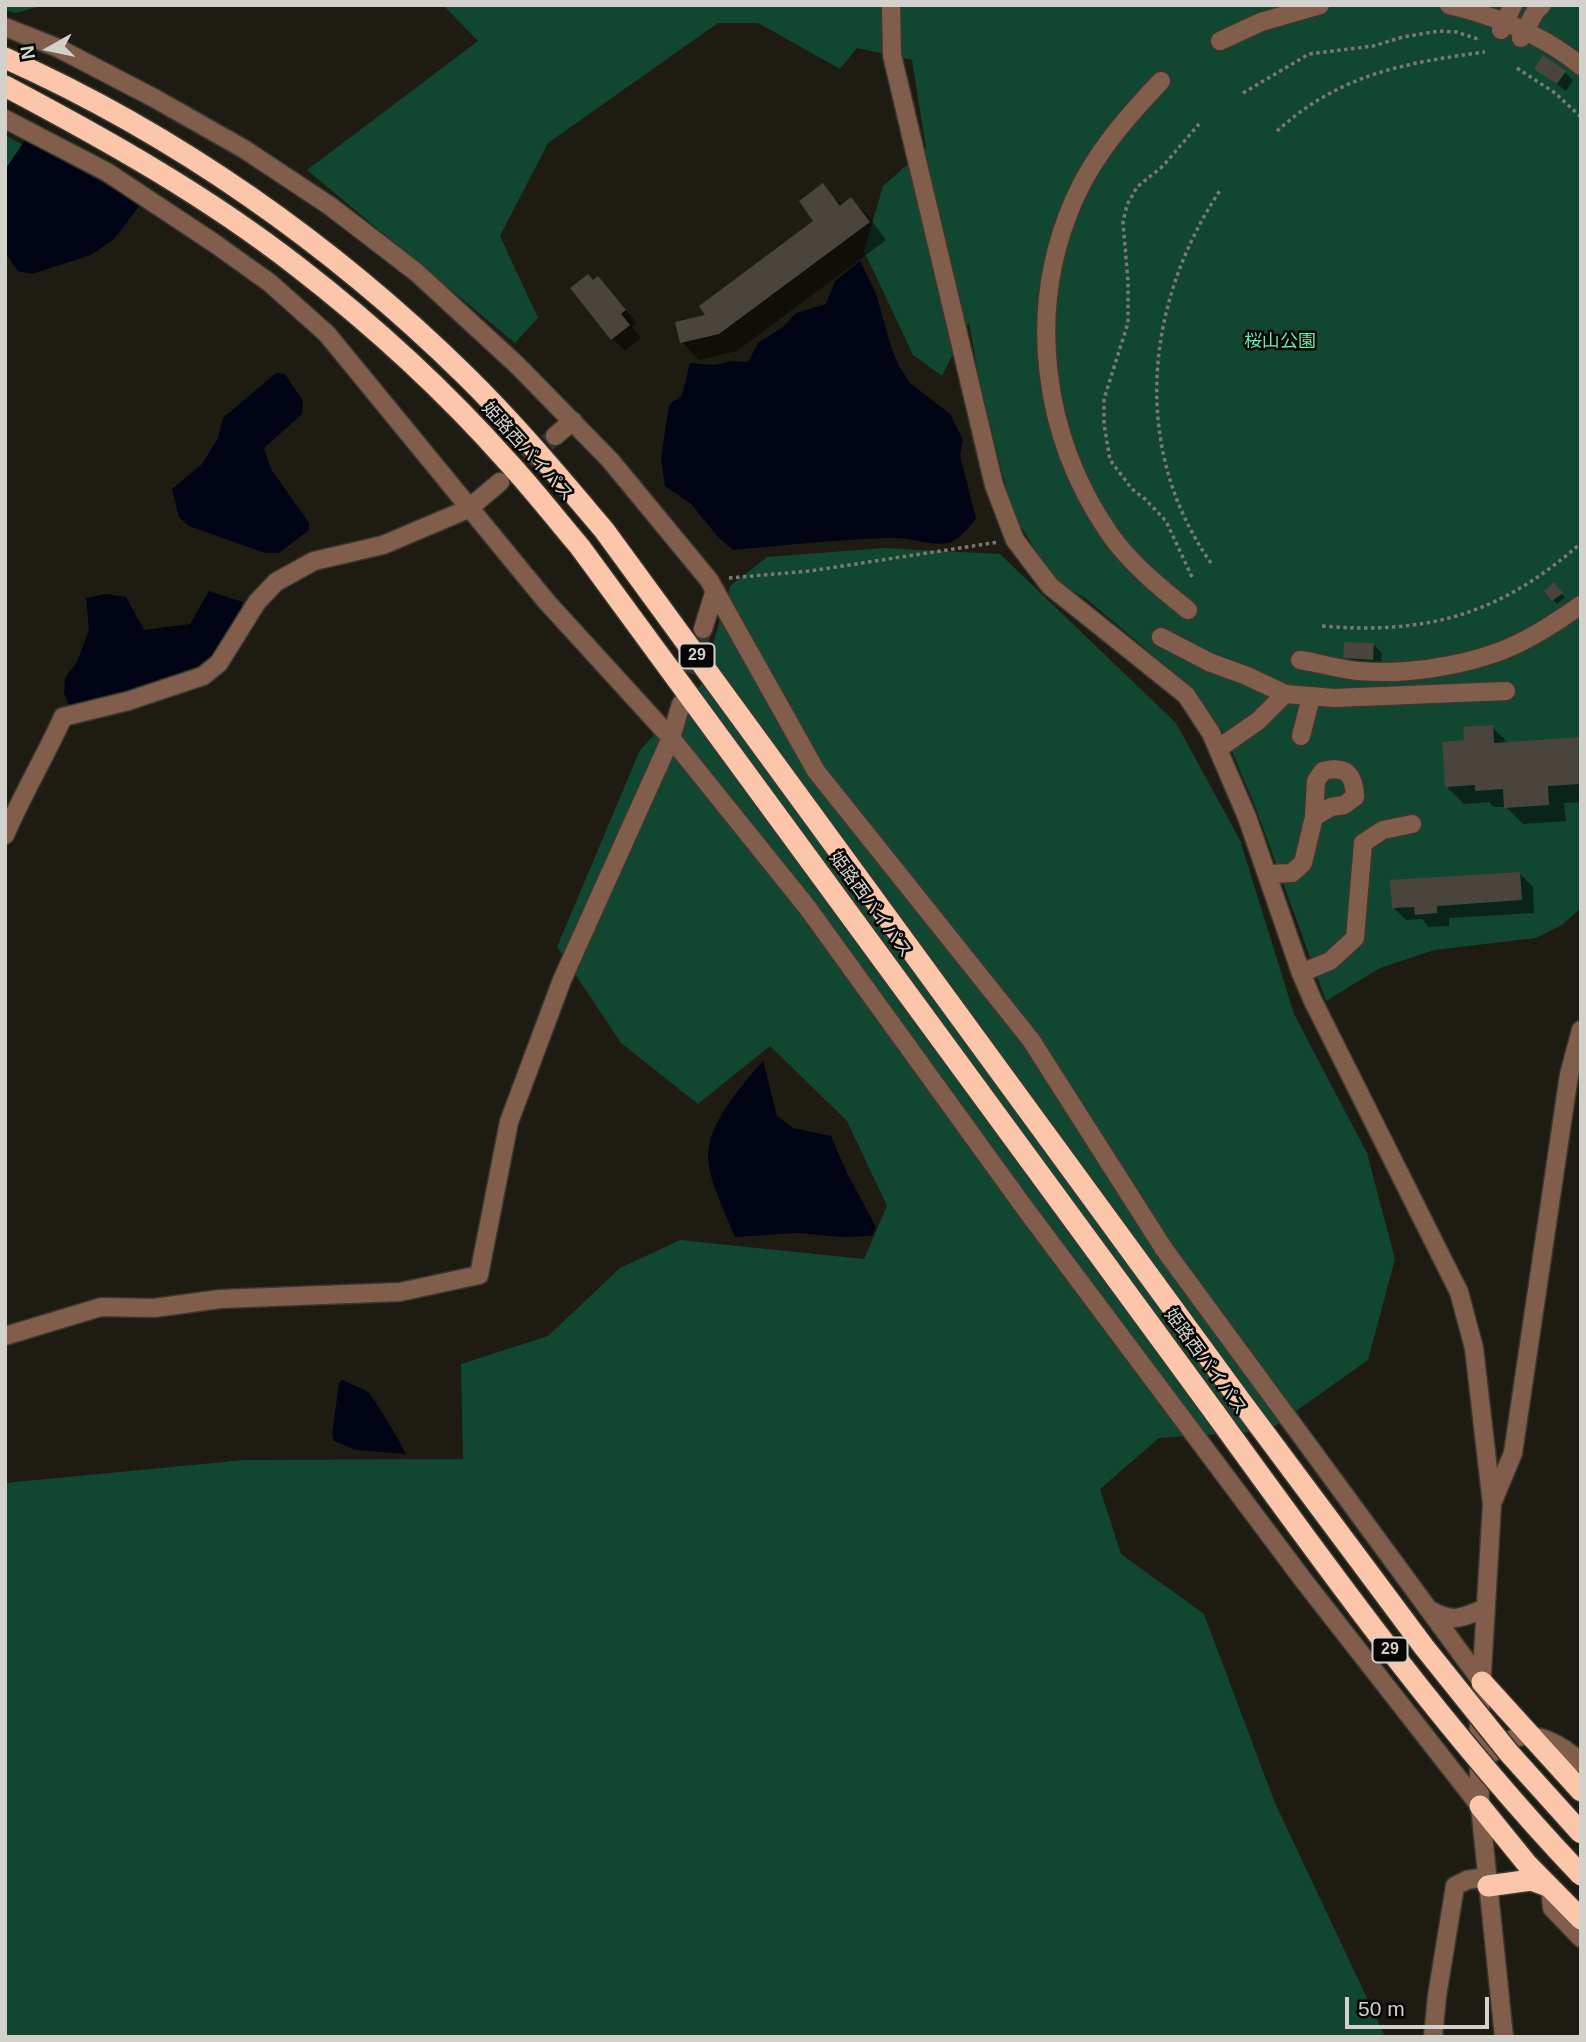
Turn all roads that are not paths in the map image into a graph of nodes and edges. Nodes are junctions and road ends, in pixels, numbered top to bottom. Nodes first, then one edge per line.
1 (891, 5) edge
2 (1320, 5) edge
3 (1449, 5) edge
4 (1513, 5) edge
5 (1542, 5) edge
6 (1502, 26) junction
7 (5, 27) edge
8 (1523, 35) junction
9 (1220, 41) dead end
10 (10, 60) edge
11 (1581, 66) edge
12 (1161, 81) dead end
13 (5, 86) edge
14 (5, 118) edge
15 (573, 421) junction
16 (555, 436) tunnel mouth
17 (500, 482) tunnel mouth
18 (468, 509) junction
19 (712, 585) junction
20 (1581, 605) edge
21 (1188, 610) dead end
22 (703, 629) tunnel mouth
23 (1161, 637) dead end
24 (1300, 660) dead end
25 (1506, 691) dead end
26 (1285, 694) junction
27 (1311, 697) junction
28 (681, 704) tunnel mouth
29 (1301, 736) dead end
30 (671, 738) junction
31 (1219, 748) junction
32 (1314, 817) dead end
33 (1412, 824) dead end
34 (5, 835) edge
35 (1268, 874) junction
36 (1301, 973) junction
37 (1581, 1030) edge
38 (5, 1336) edge
39 (1492, 1504) junction
40 (1427, 1608) junction
41 (1486, 1608) junction
42 (1482, 1682) junction
43 (1478, 1728) junction
44 (1531, 1737) junction
45 (1429, 1740) junction
46 (1479, 1762) junction
47 (1581, 1763) edge
48 (1581, 1791) edge
49 (1480, 1806) junction
50 (1581, 1833) edge
51 (1581, 1875) edge
52 (1487, 1882) junction
53 (1550, 1888) junction
54 (1581, 1919) edge
55 (1581, 1938) edge
56 (1433, 2037) edge
57 (1504, 2037) edge

1 - 31 street
2 - 9 street
3 - 6 street
4 - 6 street
5 - 8 street
6 - 8 street
7 - 15 street
8 - 11 street
10 - 50 highway, 姫路西バイパス / 29, bridge
12 - 21 street
13 - 51 highway, 姫路西バイパス / 29, bridge
14 - 18 street
15 - 16 street
15 - 19 street
17 - 18 street
18 - 30 street
18 - 34 street
19 - 22 street
19 - 40 street
20 - 24 street
23 - 26 street
25 - 27 street
26 - 27 street
26 - 31 street
27 - 29 street
28 - 30 street
30 - 38 street
30 - 45 street
31 - 35 street
32 - 35 street
33 - 36 street
35 - 36 street
36 - 39 street
37 - 39 street
39 - 41 street
40 - 41 street
40 - 42 street
41 - 42 street
42 - 43 street
42 - 44 highway
43 - 45 street
43 - 46 street
44 - 46 street
44 - 47 street
44 - 48 highway
45 - 49 street
46 - 49 street
49 - 52 street
49 - 53 highway
52 - 53 highway
52 - 56 street
52 - 57 street
53 - 54 highway
53 - 55 street

